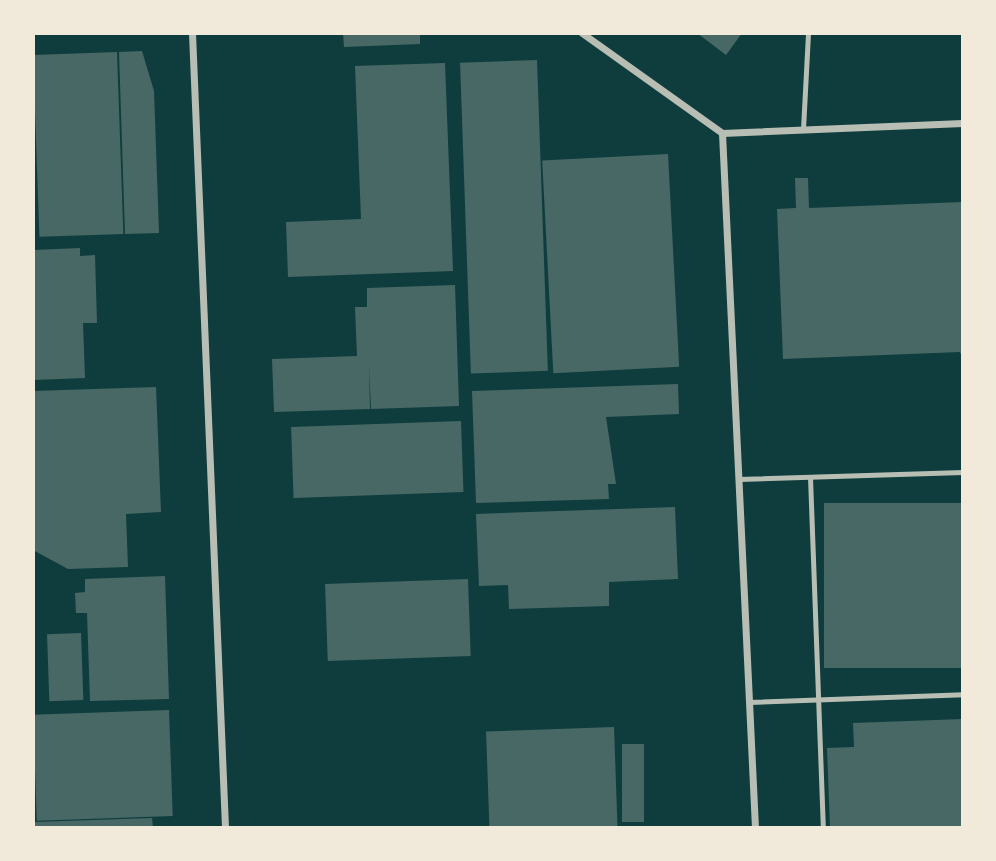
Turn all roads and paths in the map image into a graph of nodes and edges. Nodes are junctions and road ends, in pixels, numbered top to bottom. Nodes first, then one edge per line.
1 (192, 33) edge
2 (582, 33) edge
3 (808, 33) edge
4 (963, 123) edge
5 (803, 129) junction
6 (722, 133) junction
7 (963, 472) edge
8 (810, 477) junction
9 (738, 479) junction
10 (963, 694) edge
11 (818, 699) junction
12 (749, 702) junction
13 (225, 828) edge
14 (755, 828) edge
15 (823, 828) edge

1 - 13 street
2 - 6 street
3 - 5 lane
4 - 5 street
5 - 6 street
6 - 9 street
7 - 8 lane
8 - 9 lane
8 - 11 lane
9 - 12 street
10 - 11 lane
11 - 12 lane
11 - 15 lane
12 - 14 street

